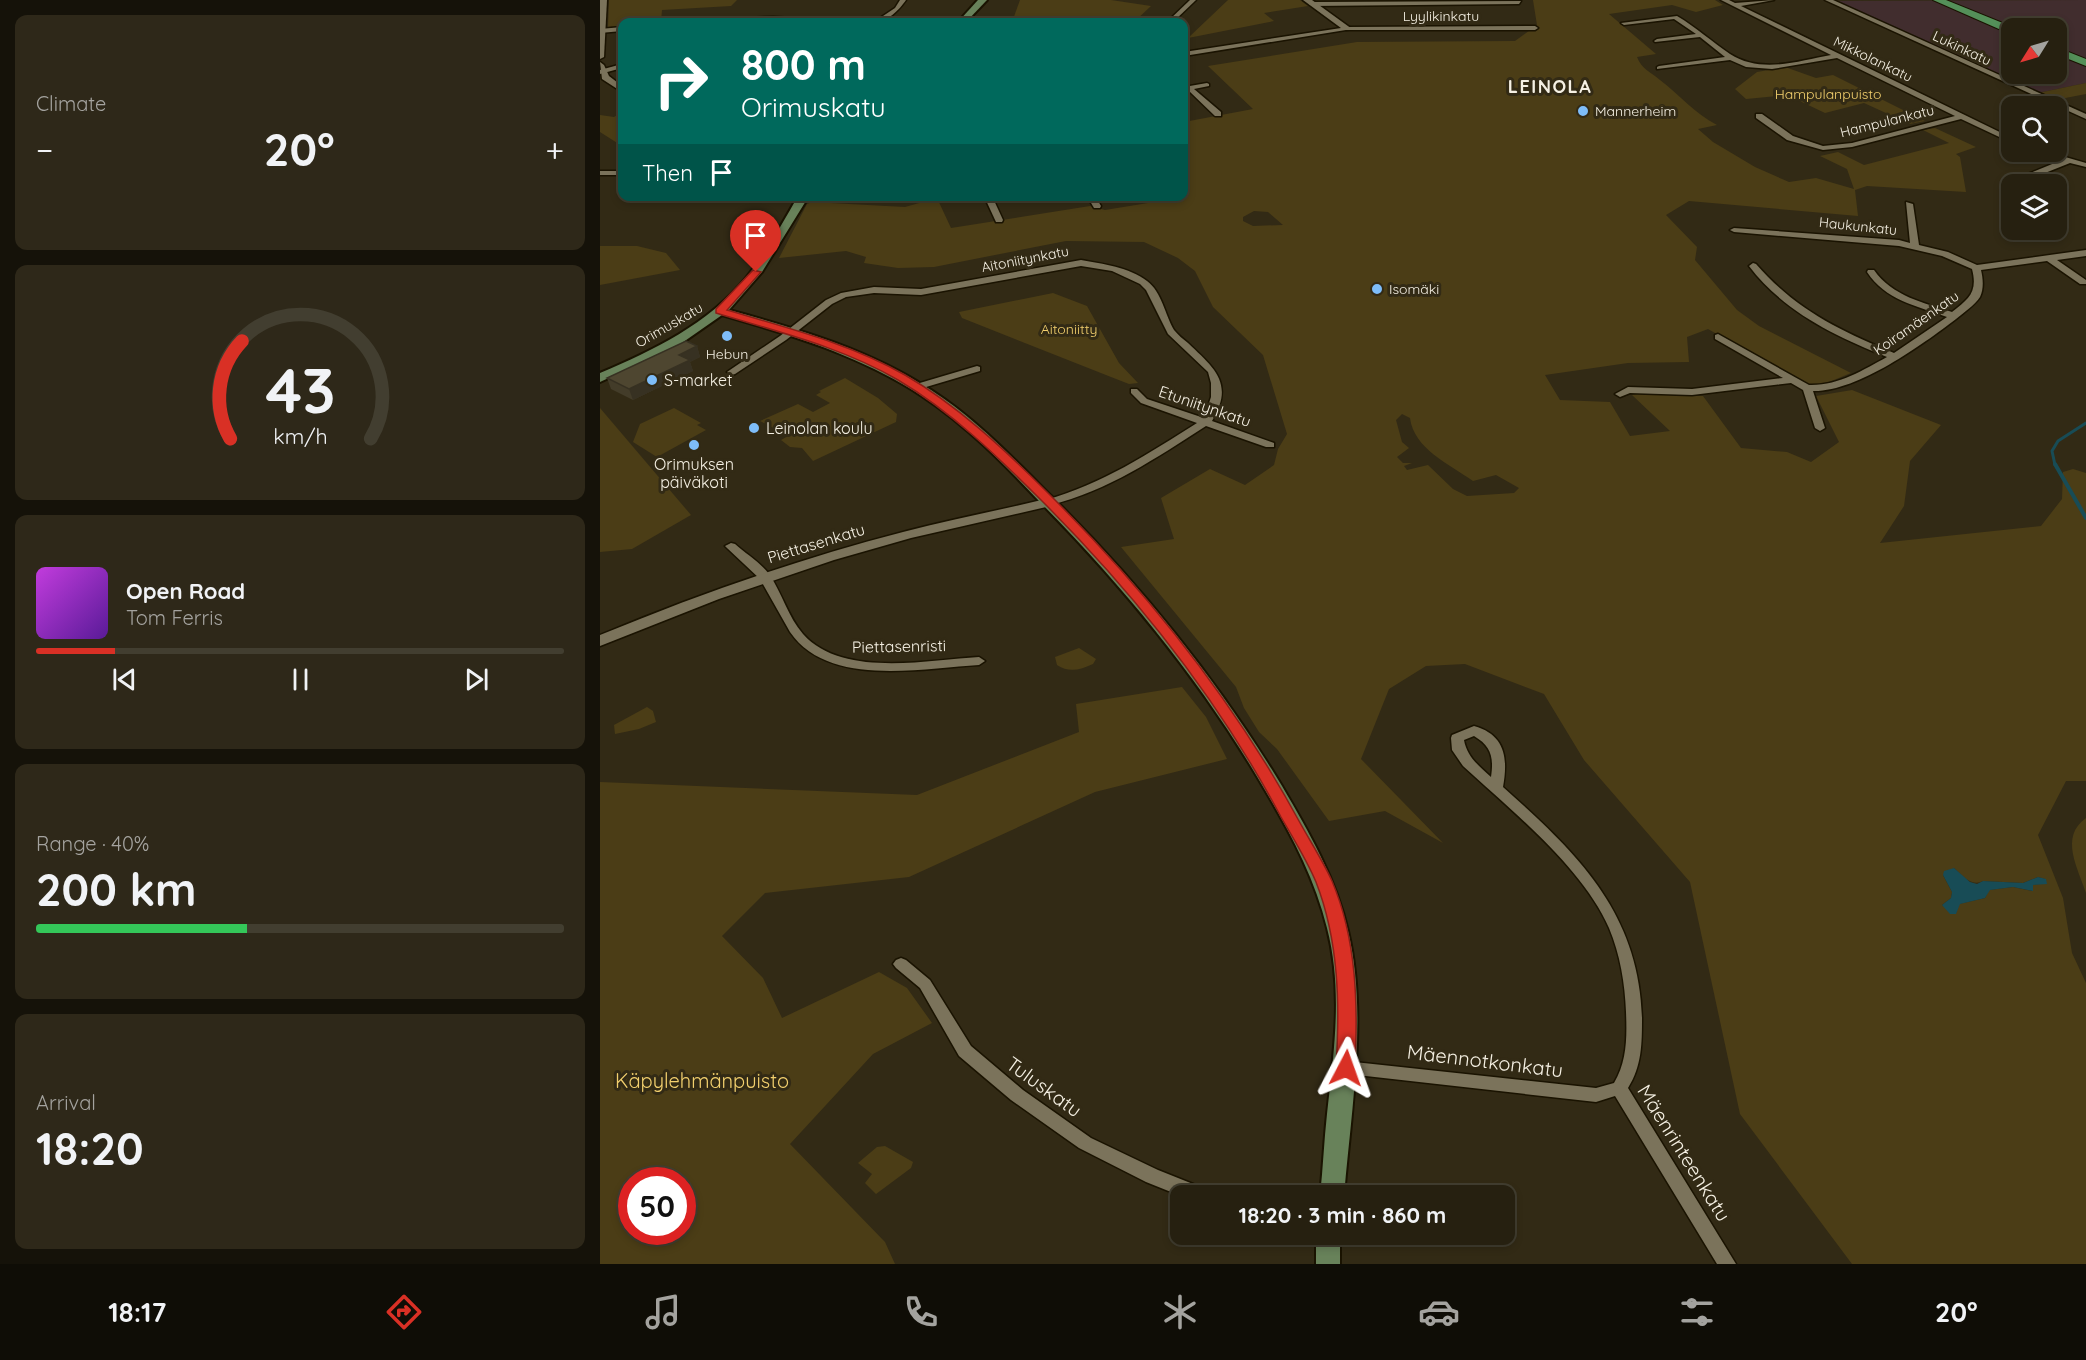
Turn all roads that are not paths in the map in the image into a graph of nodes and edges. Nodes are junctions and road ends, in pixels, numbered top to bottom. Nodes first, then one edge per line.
1 (603, 0) edge
2 (903, 0) edge
3 (983, 0) edge
4 (1193, 0) edge
5 (1724, 0) edge
6 (1771, 0) edge
7 (1828, 0) edge
8 (1938, 0) edge
9 (1310, 2) edge
10 (1520, 2) dead end
11 (1734, 5) junction
12 (883, 18) edge
13 (966, 18) edge
14 (1174, 18) edge
15 (1624, 23) dead end
16 (2001, 26) edge
17 (1535, 28) dead end
18 (618, 29) edge
19 (1348, 29) junction
20 (601, 31) edge
21 (1702, 35) junction
22 (1657, 41) dead end
23 (1188, 53) edge
24 (2067, 55) edge
25 (1836, 56) junction
26 (600, 57) edge
27 (1731, 58) junction
28 (2086, 63) edge
29 (618, 67) edge
30 (1659, 68) dead end
31 (601, 69) edge
32 (1207, 85) dead end
33 (618, 87) edge
34 (1188, 89) edge
35 (1188, 91) edge
36 (1218, 114) dead end
37 (1759, 116) dead end
38 (1959, 117) junction
39 (2086, 117) edge
40 (2001, 136) edge
41 (2068, 159) joint
42 (2086, 165) edge
43 (600, 173) edge
44 (618, 173) edge
45 (2035, 174) edge
46 (801, 201) edge
47 (990, 201) edge
48 (1094, 201) edge
49 (1909, 204) dead end
50 (1097, 206) dead end
51 (999, 219) dead end
52 (1734, 230) dead end
53 (1915, 246) junction
54 (2086, 253) edge
55 (2049, 258) junction
56 (1753, 266) dead end
57 (1976, 268) junction
58 (1871, 272) dead end
59 (2083, 282) dead end
60 (720, 311) junction
61 (1951, 315) junction
62 (792, 331) junction
63 (1718, 337) dead end
64 (1894, 356) junction
65 (977, 369) dead end
66 (732, 372) dead end
67 (600, 378) edge
68 (1790, 380) junction
69 (916, 387) junction
70 (1807, 388) junction
71 (1134, 391) dead end
72 (1620, 394) dead end
73 (1207, 421) junction
74 (1820, 428) dead end
75 (1270, 445) dead end
76 (1050, 502) junction
77 (731, 546) dead end
78 (765, 577) junction
79 (600, 641) edge
80 (979, 661) dead end
81 (1496, 788) dead end
82 (901, 964) dead end
83 (1346, 1068) junction
84 (1619, 1088) junction
85 (1174, 1185) edge
86 (1333, 1185) edge
87 (1328, 1245) edge
88 (1328, 1264) edge
89 (1727, 1264) edge

1 - 20 street
2 - 12 street
3 - 13 main road
4 - 14 street
5 - 11 street, Mikkolankatu
6 - 11 street
7 - 39 street, Lukinkatu
8 - 16 main road
9 - 10 street
9 - 19 street
11 - 25 street, Mikkolankatu
15 - 21 street
17 - 19 street, Lyylikinkatu
18 - 20 street
19 - 23 street
20 - 26 street
21 - 22 street
21 - 27 street
24 - 28 main road
25 - 27 street
25 - 38 street, Mikkolankatu
27 - 30 street
29 - 31 street
31 - 33 street
32 - 34 street
35 - 36 street
37 - 38 street, Hampulankatu
38 - 40 street, Mikkolankatu
41 - 42 street
41 - 45 street
43 - 44 street
46 - 60 main road, Orimuskatu
47 - 51 street
48 - 50 street
49 - 53 street
52 - 53 street, Haukunkatu
53 - 57 street, Haukunkatu
54 - 55 street
55 - 57 street
55 - 59 street
56 - 64 street
57 - 61 street, Koiramäenkatu
58 - 61 street
60 - 62 main road
60 - 67 main road, Orimuskatu
61 - 64 street, Koiramäenkatu
62 - 66 street, Aitoniitynkatu
62 - 69 main road
62 - 73 street, Aitoniitynkatu
63 - 68 street
64 - 70 street, Koiramäenkatu
65 - 69 street
68 - 70 street
68 - 72 street
69 - 76 main road
70 - 74 street
71 - 73 street, Etuniitynkatu
73 - 75 street, Etuniitynkatu
73 - 76 street
76 - 78 street, Piettasenkatu
76 - 83 main road
77 - 78 street, Piettasenristi
78 - 79 street, Piettasenkatu
78 - 80 street, Piettasenristi
81 - 84 street, Mäenrinteenkatu
82 - 85 street, Tuluskatu
83 - 84 street, Mäennotkonkatu
83 - 86 main road
84 - 89 street, Mäenrinteenkatu
87 - 88 main road

